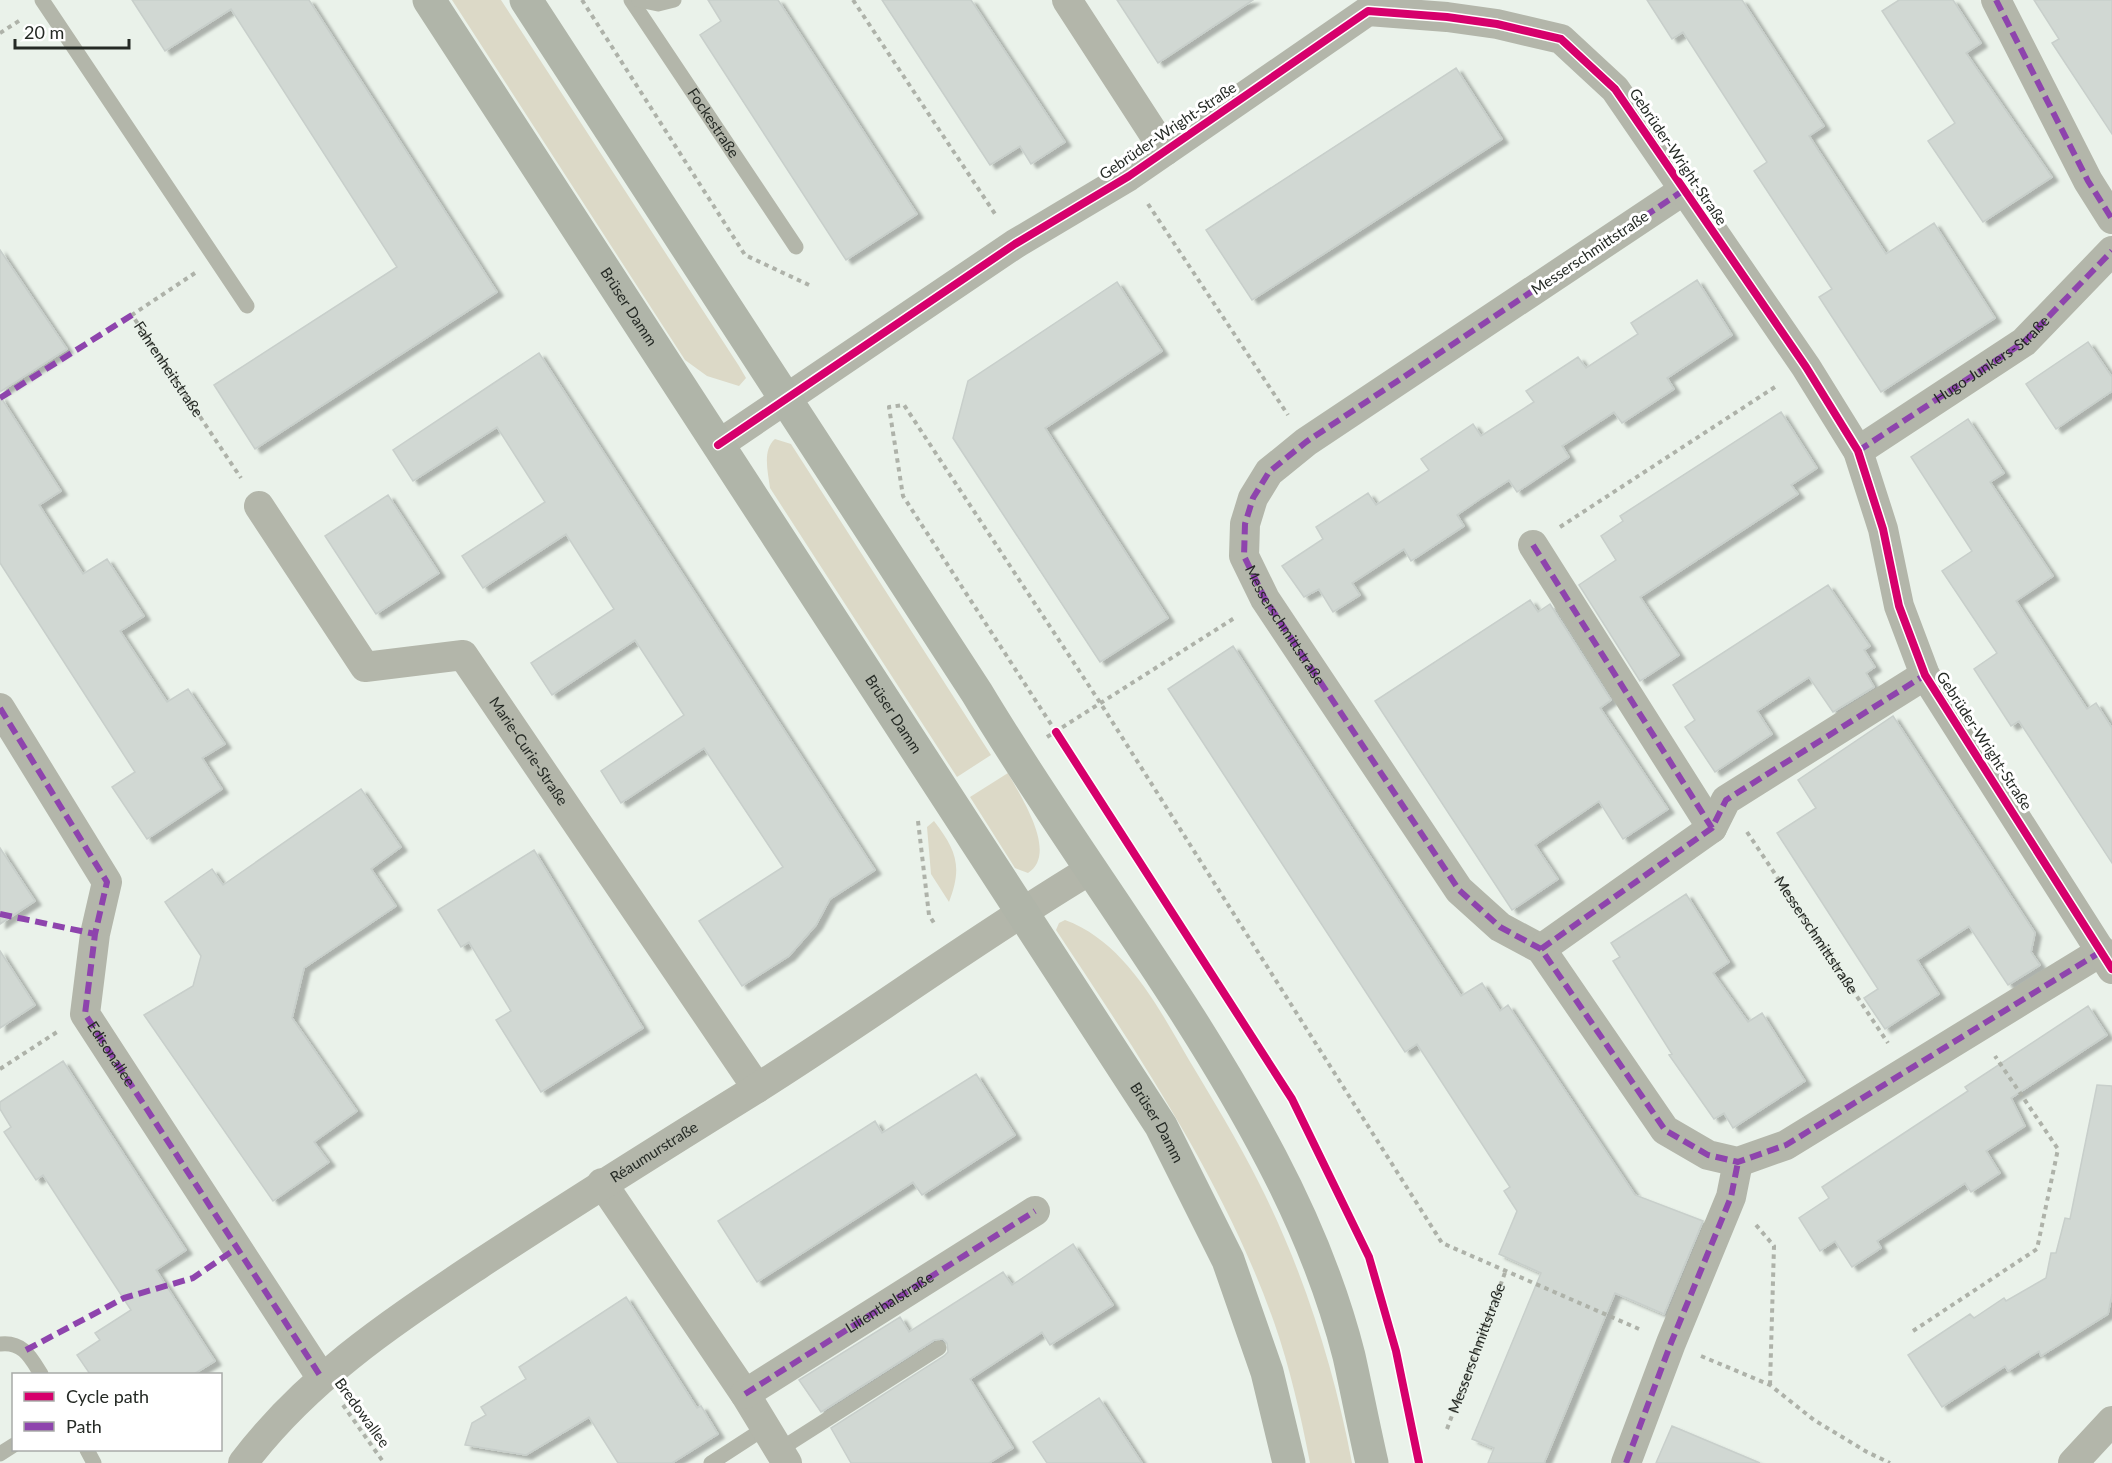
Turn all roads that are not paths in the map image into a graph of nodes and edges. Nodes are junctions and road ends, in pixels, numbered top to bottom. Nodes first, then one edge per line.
1 (42, 0) edge
2 (429, 0) edge
3 (526, 0) edge
4 (632, 0) edge
5 (639, 0) edge
6 (674, 0) edge
7 (1067, 0) edge
8 (1996, 0) edge
9 (1369, 6) edge
10 (1165, 151) junction
11 (1684, 190) junction
12 (2112, 219) edge
13 (796, 247) dead end
14 (2112, 251) edge
15 (247, 306) dead end
16 (787, 400) junction
17 (718, 445) junction
18 (1858, 451) junction
19 (259, 506) road end
20 (1533, 545) road end
21 (1925, 675) junction
22 (0, 708) edge
23 (1712, 828) junction
24 (1090, 870) junction
25 (1020, 912) junction
26 (1541, 950) junction
27 (2107, 960) edge
28 (757, 1088) junction
29 (1738, 1162) junction
30 (602, 1183) junction
31 (1035, 1211) dead end
32 (0, 1344) edge
33 (939, 1348) dead end
34 (40, 1373) edge
35 (321, 1377) junction
36 (745, 1395) junction
37 (2112, 1421) edge
38 (777, 1447) edge
39 (243, 1463) edge
40 (711, 1463) edge
41 (1289, 1463) edge
42 (1372, 1463) edge
43 (1626, 1463) edge
44 (2073, 1463) edge

1 - 15 lane
2 - 17 street, Brüser Damm
3 - 16 street
4 - 13 lane, Fockestraße
5 - 6 lane
7 - 10 street
8 - 12 street
9 - 10 street, Gebrüder-Wright-Straße
9 - 11 street, Gebrüder-Wright-Straße
10 - 16 street, Gebrüder-Wright-Straße
11 - 18 street, Gebrüder-Wright-Straße
11 - 26 street, Messerschmittstraße
14 - 18 street, Hugo-Junkers-Straße
16 - 17 street, Gebrüder-Wright-Straße
16 - 24 street
17 - 25 street, Brüser Damm
18 - 21 street, Gebrüder-Wright-Straße
19 - 28 street, Marie-Curie-Straße
20 - 23 street
21 - 23 street
21 - 27 street, Gebrüder-Wright-Straße
22 - 35 street, Edisonallee
23 - 26 street
24 - 25 street, Réaumurstraße
24 - 42 street
25 - 28 street, Réaumurstraße
25 - 41 street, Brüser Damm
26 - 29 street, Messerschmittstraße
27 - 29 street
28 - 30 street, Réaumurstraße
29 - 43 street
30 - 35 street, Réaumurstraße
30 - 36 street
31 - 36 street, Lilienthalstraße
32 - 34 lane
33 - 38 lane
35 - 39 street, Réaumurstraße
36 - 38 street
37 - 44 street
38 - 40 lane

